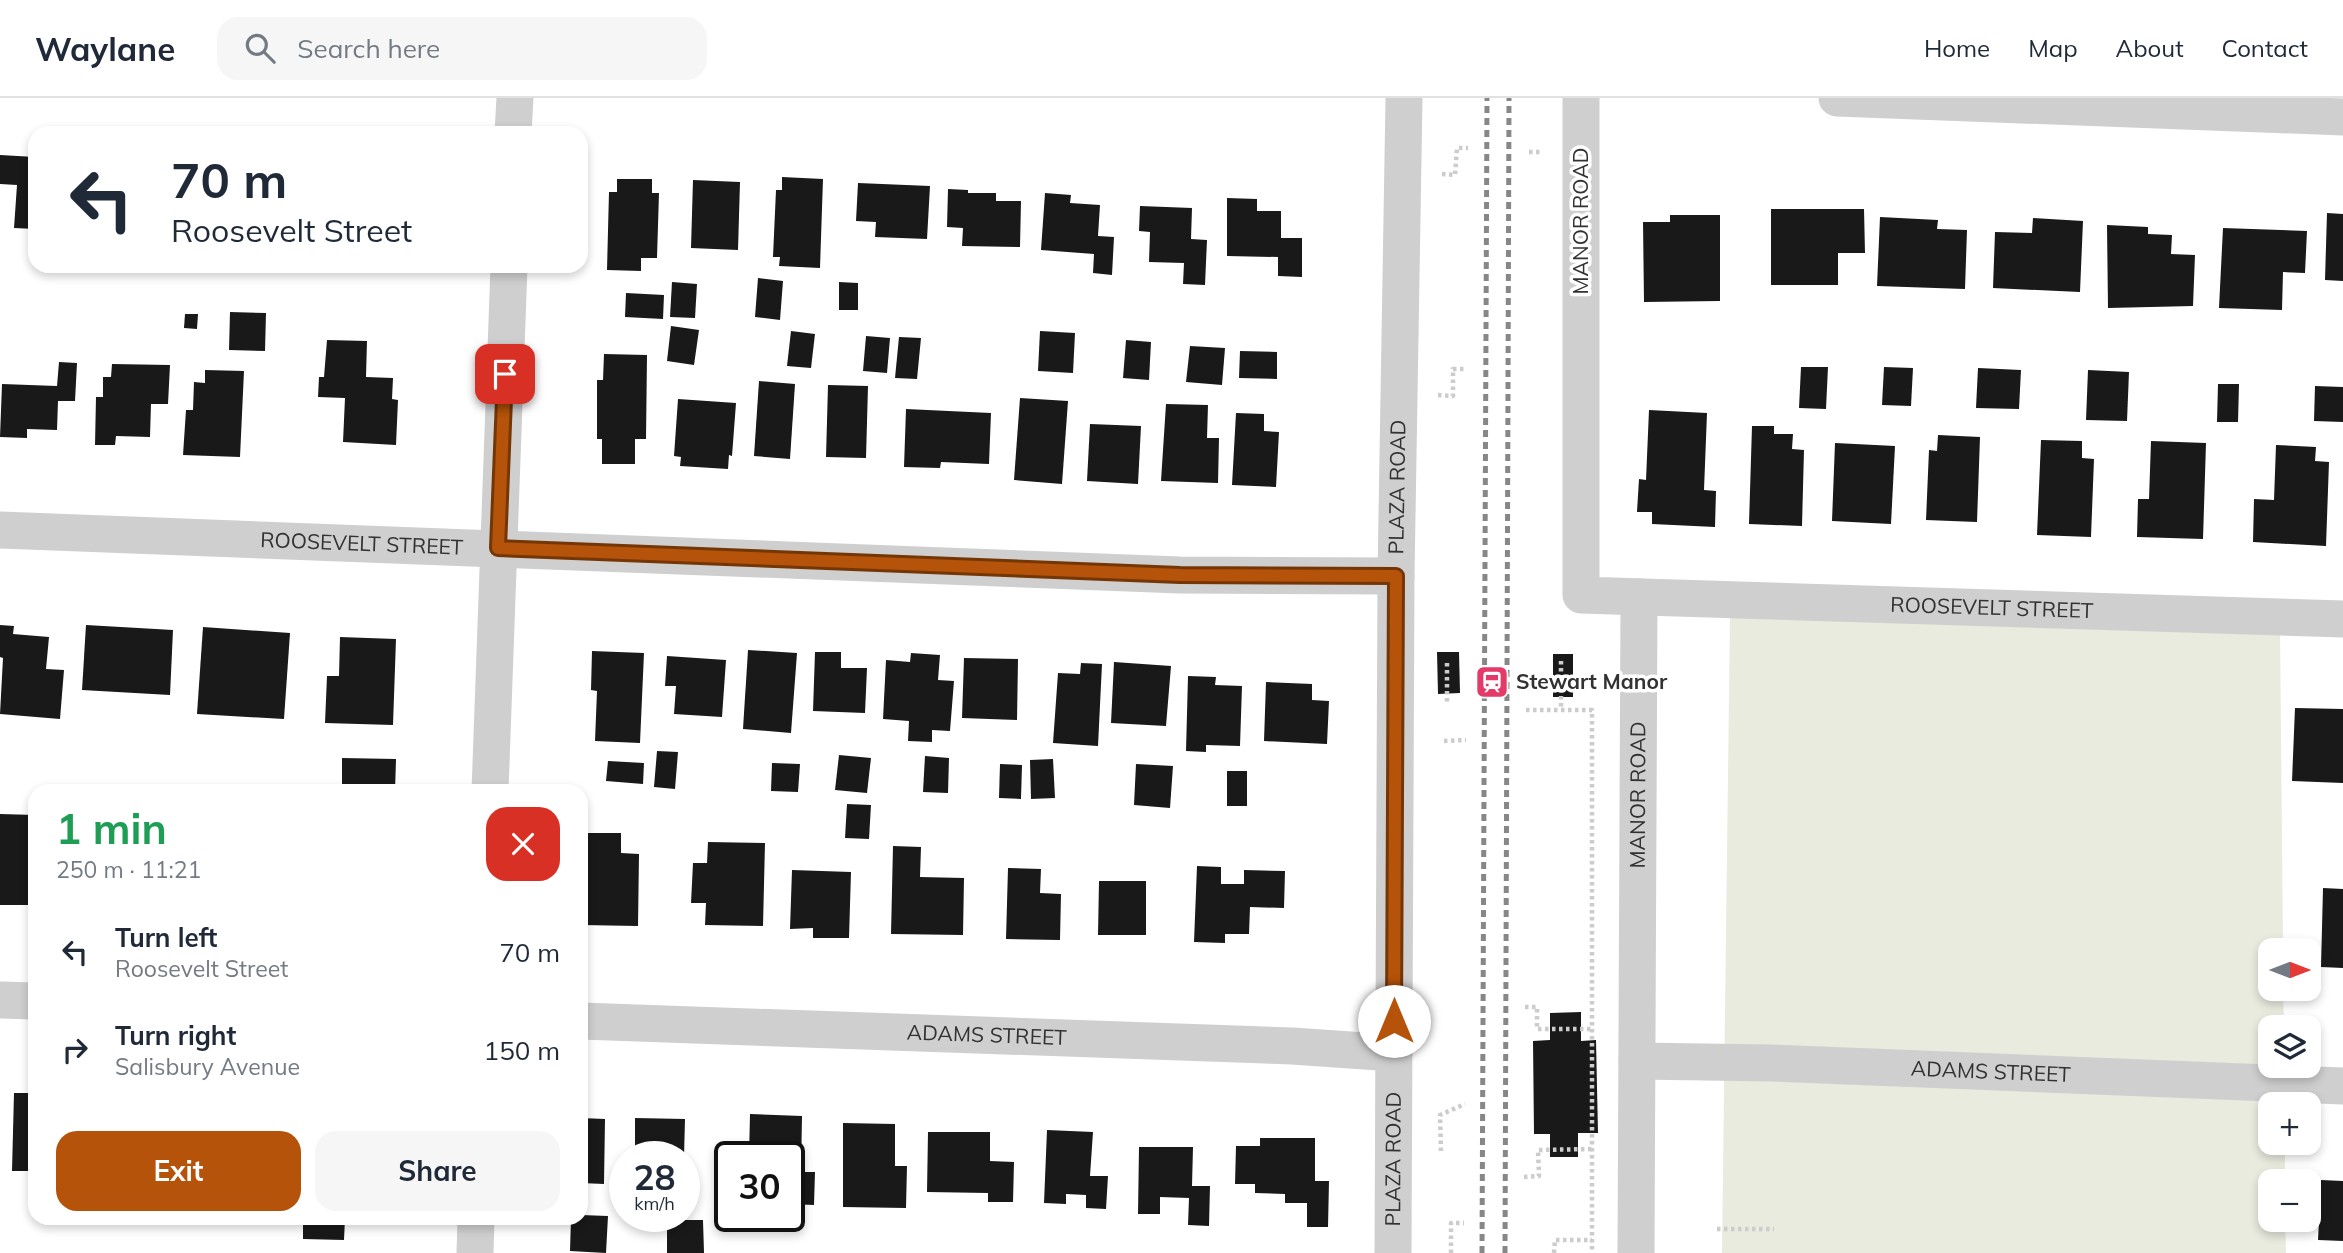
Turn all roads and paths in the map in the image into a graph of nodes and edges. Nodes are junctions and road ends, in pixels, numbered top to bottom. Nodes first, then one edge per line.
1 (514, 98) edge
2 (1404, 98) edge
3 (1581, 98) edge
4 (1837, 98) edge
5 (2343, 117) edge
6 (513, 126) edge
7 (1468, 148) dead end
8 (1529, 152) dead end
9 (1541, 152) dead end
10 (1455, 175) dead end
11 (509, 273) edge
12 (1467, 369) dead end
13 (1452, 396) dead end
14 (0, 530) edge
15 (498, 548) junction
16 (1396, 576) junction
17 (1639, 597) junction
18 (2343, 619) edge
19 (1561, 661) dead end
20 (1447, 663) dead end
21 (1447, 703) dead end
22 (1527, 710) dead end
23 (1561, 710) junction
24 (1466, 740) dead end
25 (1444, 741) dead end
26 (489, 784) edge
27 (0, 1000) edge
28 (28, 1002) edge
29 (1525, 1007) dead end
30 (588, 1021) edge
31 (1591, 1029) junction
32 (1394, 1053) junction
33 (1637, 1061) junction
34 (2343, 1086) edge
35 (1465, 1104) dead end
36 (1591, 1149) junction
37 (1441, 1151) dead end
38 (1524, 1177) dead end
39 (1464, 1223) dead end
40 (476, 1225) edge
41 (1717, 1229) dead end
42 (1774, 1229) dead end
43 (1591, 1240) junction
44 (475, 1253) edge
45 (1393, 1253) edge
46 (1451, 1253) edge
47 (1555, 1253) edge
48 (1591, 1253) edge
49 (1636, 1253) edge

1 - 6 street
2 - 16 street, PLAZA ROAD
3 - 17 street, MANOR ROAD
4 - 5 street
7 - 10 path
8 - 9 path
11 - 15 street
12 - 13 path
14 - 15 street, ROOSEVELT STREET
15 - 16 street, ROOSEVELT STREET
15 - 26 street
16 - 32 street, PLAZA ROAD
17 - 18 street, ROOSEVELT STREET
17 - 33 street, MANOR ROAD
19 - 23 path
20 - 21 path
22 - 23 path
23 - 31 path
24 - 25 path
27 - 28 street
29 - 31 path
30 - 32 street, ADAMS STREET
31 - 36 path
32 - 45 street, PLAZA ROAD
33 - 34 street, ADAMS STREET
33 - 49 street, MANOR ROAD
35 - 37 path
36 - 38 path
36 - 43 path
39 - 46 path
40 - 44 street
41 - 42 path
43 - 47 path
43 - 48 path

